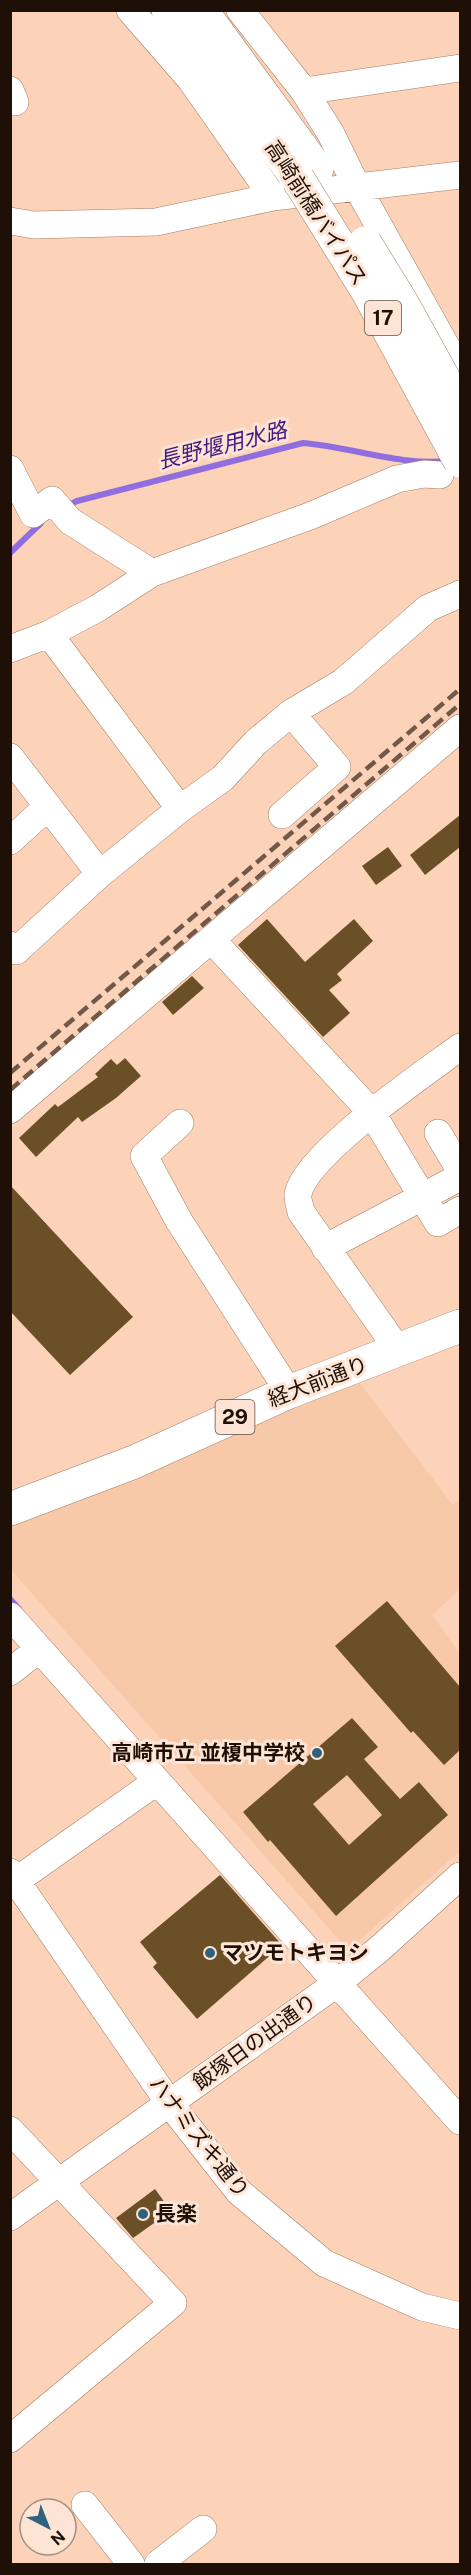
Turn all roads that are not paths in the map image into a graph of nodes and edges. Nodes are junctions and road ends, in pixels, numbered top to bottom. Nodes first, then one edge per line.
1 (130, 10) edge
2 (168, 10) edge
3 (201, 10) edge
4 (240, 10) edge
5 (258, 23) edge
6 (460, 68) edge
7 (304, 91) junction
8 (460, 175) edge
9 (296, 181) junction
10 (356, 185) junction
11 (10, 221) edge
12 (460, 371) edge
13 (460, 408) edge
14 (450, 468) edge
15 (10, 469) edge
16 (152, 573) junction
17 (460, 594) edge
18 (49, 634) junction
19 (10, 649) edge
20 (291, 712) junction
21 (460, 728) edge
22 (10, 757) edge
23 (47, 807) junction
24 (180, 809) junction
25 (282, 815) dead end
26 (10, 841) edge
27 (100, 874) junction
28 (211, 939) junction
29 (10, 945) edge
30 (460, 1047) edge
31 (10, 1110) edge
32 (372, 1113) junction
33 (180, 1123) dead end
34 (438, 1133) dead end
35 (460, 1170) edge
36 (460, 1177) edge
37 (420, 1197) junction
38 (460, 1210) edge
39 (325, 1248) junction
40 (460, 1326) edge
41 (399, 1351) junction
42 (289, 1392) junction
43 (10, 1509) edge
44 (10, 1616) edge
45 (39, 1649) junction
46 (10, 1672) edge
47 (156, 1782) junction
48 (460, 1876) edge
49 (12, 1879) edge
50 (336, 1984) junction
51 (170, 2104) junction
52 (460, 2121) edge
53 (10, 2130) edge
54 (61, 2182) junction
55 (10, 2217) edge
56 (460, 2316) edge
57 (10, 2439) edge
58 (85, 2505) dead end
59 (202, 2529) dead end
60 (131, 2565) edge
61 (158, 2565) edge

1 - 9 street
2 - 9 main road, 高崎前橋バイパス / 17
3 - 9 main road, 高崎前橋バイパス / 17
4 - 5 street
5 - 7 street
6 - 7 street
7 - 10 street
8 - 10 street
9 - 10 street
9 - 11 street
9 - 13 main road, 高崎前橋バイパス / 17, bridge
9 - 14 main road, 高崎前橋バイパス / 17, bridge
10 - 12 street
14 - 16 street
15 - 16 street
16 - 18 street
17 - 20 street
18 - 19 street
18 - 24 street
20 - 24 street
20 - 25 street
21 - 28 street
22 - 23 street
23 - 26 street
23 - 27 street
24 - 27 street
27 - 29 street
28 - 31 street
28 - 32 street
30 - 32 street
32 - 37 street
32 - 39 street
33 - 42 street
34 - 35 street
36 - 37 street
37 - 38 street
37 - 39 street
39 - 41 street
40 - 41 main road, 経大前通り / 29
41 - 42 main road, 経大前通り / 29
42 - 43 main road, 経大前通り / 29
44 - 45 street
45 - 46 street
45 - 47 street
47 - 49 street
47 - 50 street
48 - 50 street, 飯塚日の出通り
49 - 51 street, ハナミズキ通り
50 - 51 street, 飯塚日の出通り
50 - 52 street
51 - 54 street, 飯塚日の出通り
51 - 56 street, ハナミズキ通り
53 - 54 street
54 - 55 street, 飯塚日の出通り
54 - 57 street
58 - 60 street
59 - 61 street

